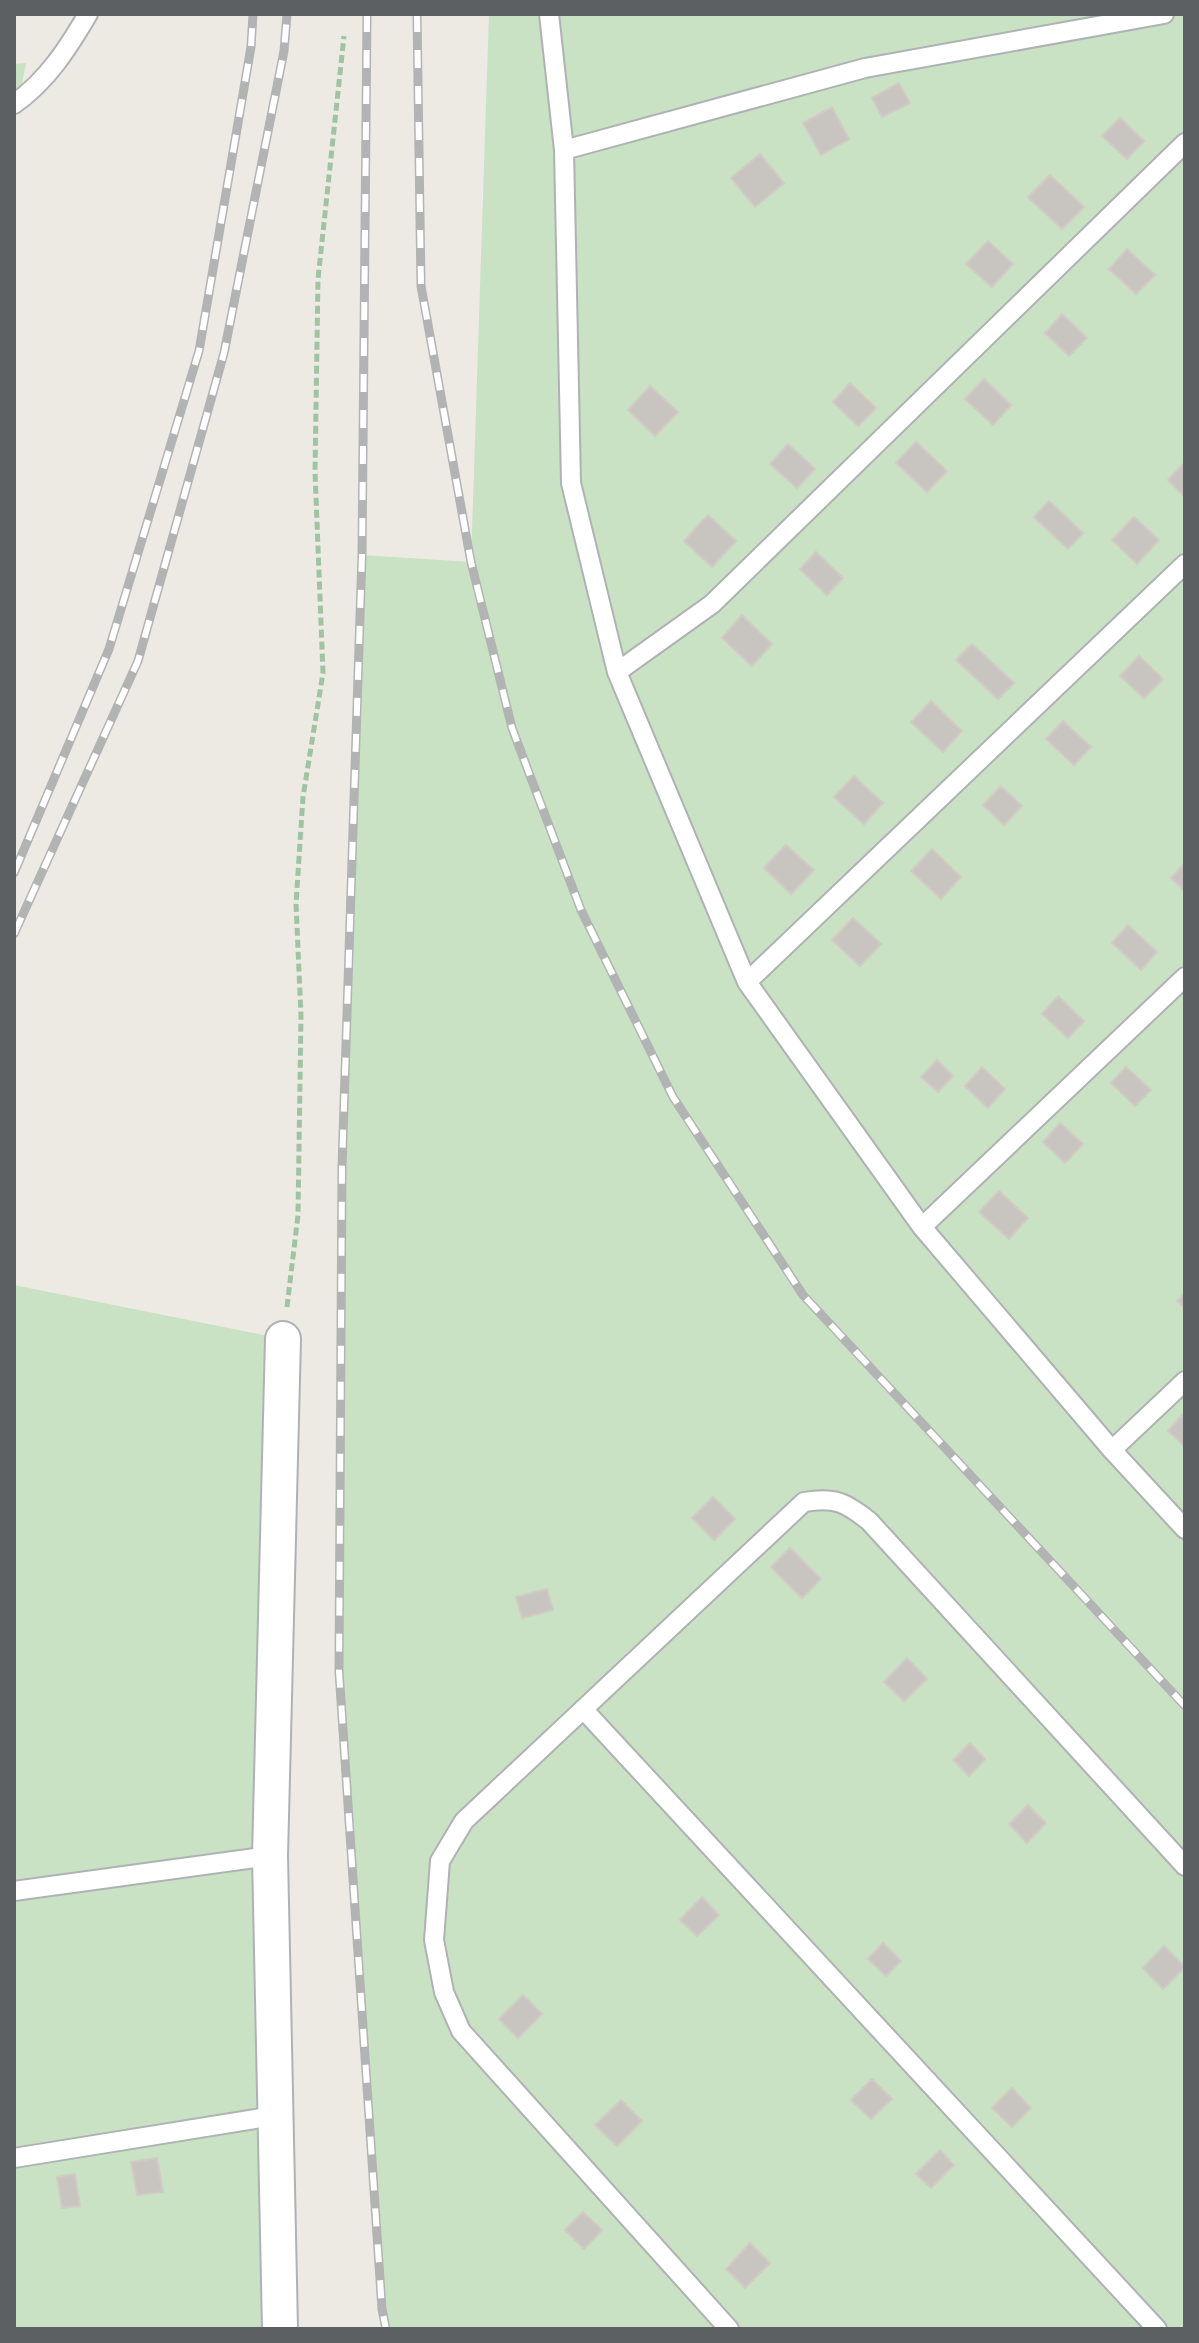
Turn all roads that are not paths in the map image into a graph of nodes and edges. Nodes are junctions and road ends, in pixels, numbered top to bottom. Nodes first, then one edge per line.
1 (88, 14) edge
2 (549, 14) edge
3 (1164, 14) edge
4 (14, 104) edge
5 (1185, 143) edge
6 (564, 150) junction
7 (1185, 564) edge
8 (617, 672) junction
9 (1185, 977) edge
10 (747, 982) junction
11 (922, 1227) junction
12 (283, 1339) road end
13 (1185, 1381) edge
14 (1112, 1450) junction
15 (1185, 1529) edge
16 (583, 1709) junction
17 (270, 1856) junction
18 (1185, 1866) edge
19 (14, 1891) edge
20 (274, 2116) junction
21 (14, 2158) edge
22 (280, 2329) edge
23 (729, 2329) edge
24 (1157, 2329) edge

1 - 4 lane
2 - 6 lane
3 - 6 lane
5 - 8 lane
6 - 8 lane
7 - 10 lane
8 - 10 lane
9 - 11 lane
10 - 11 lane
11 - 14 lane
12 - 17 street
13 - 14 lane
14 - 15 lane
16 - 18 lane
16 - 23 lane
16 - 24 lane
17 - 19 lane
17 - 20 street
20 - 21 lane
20 - 22 street

